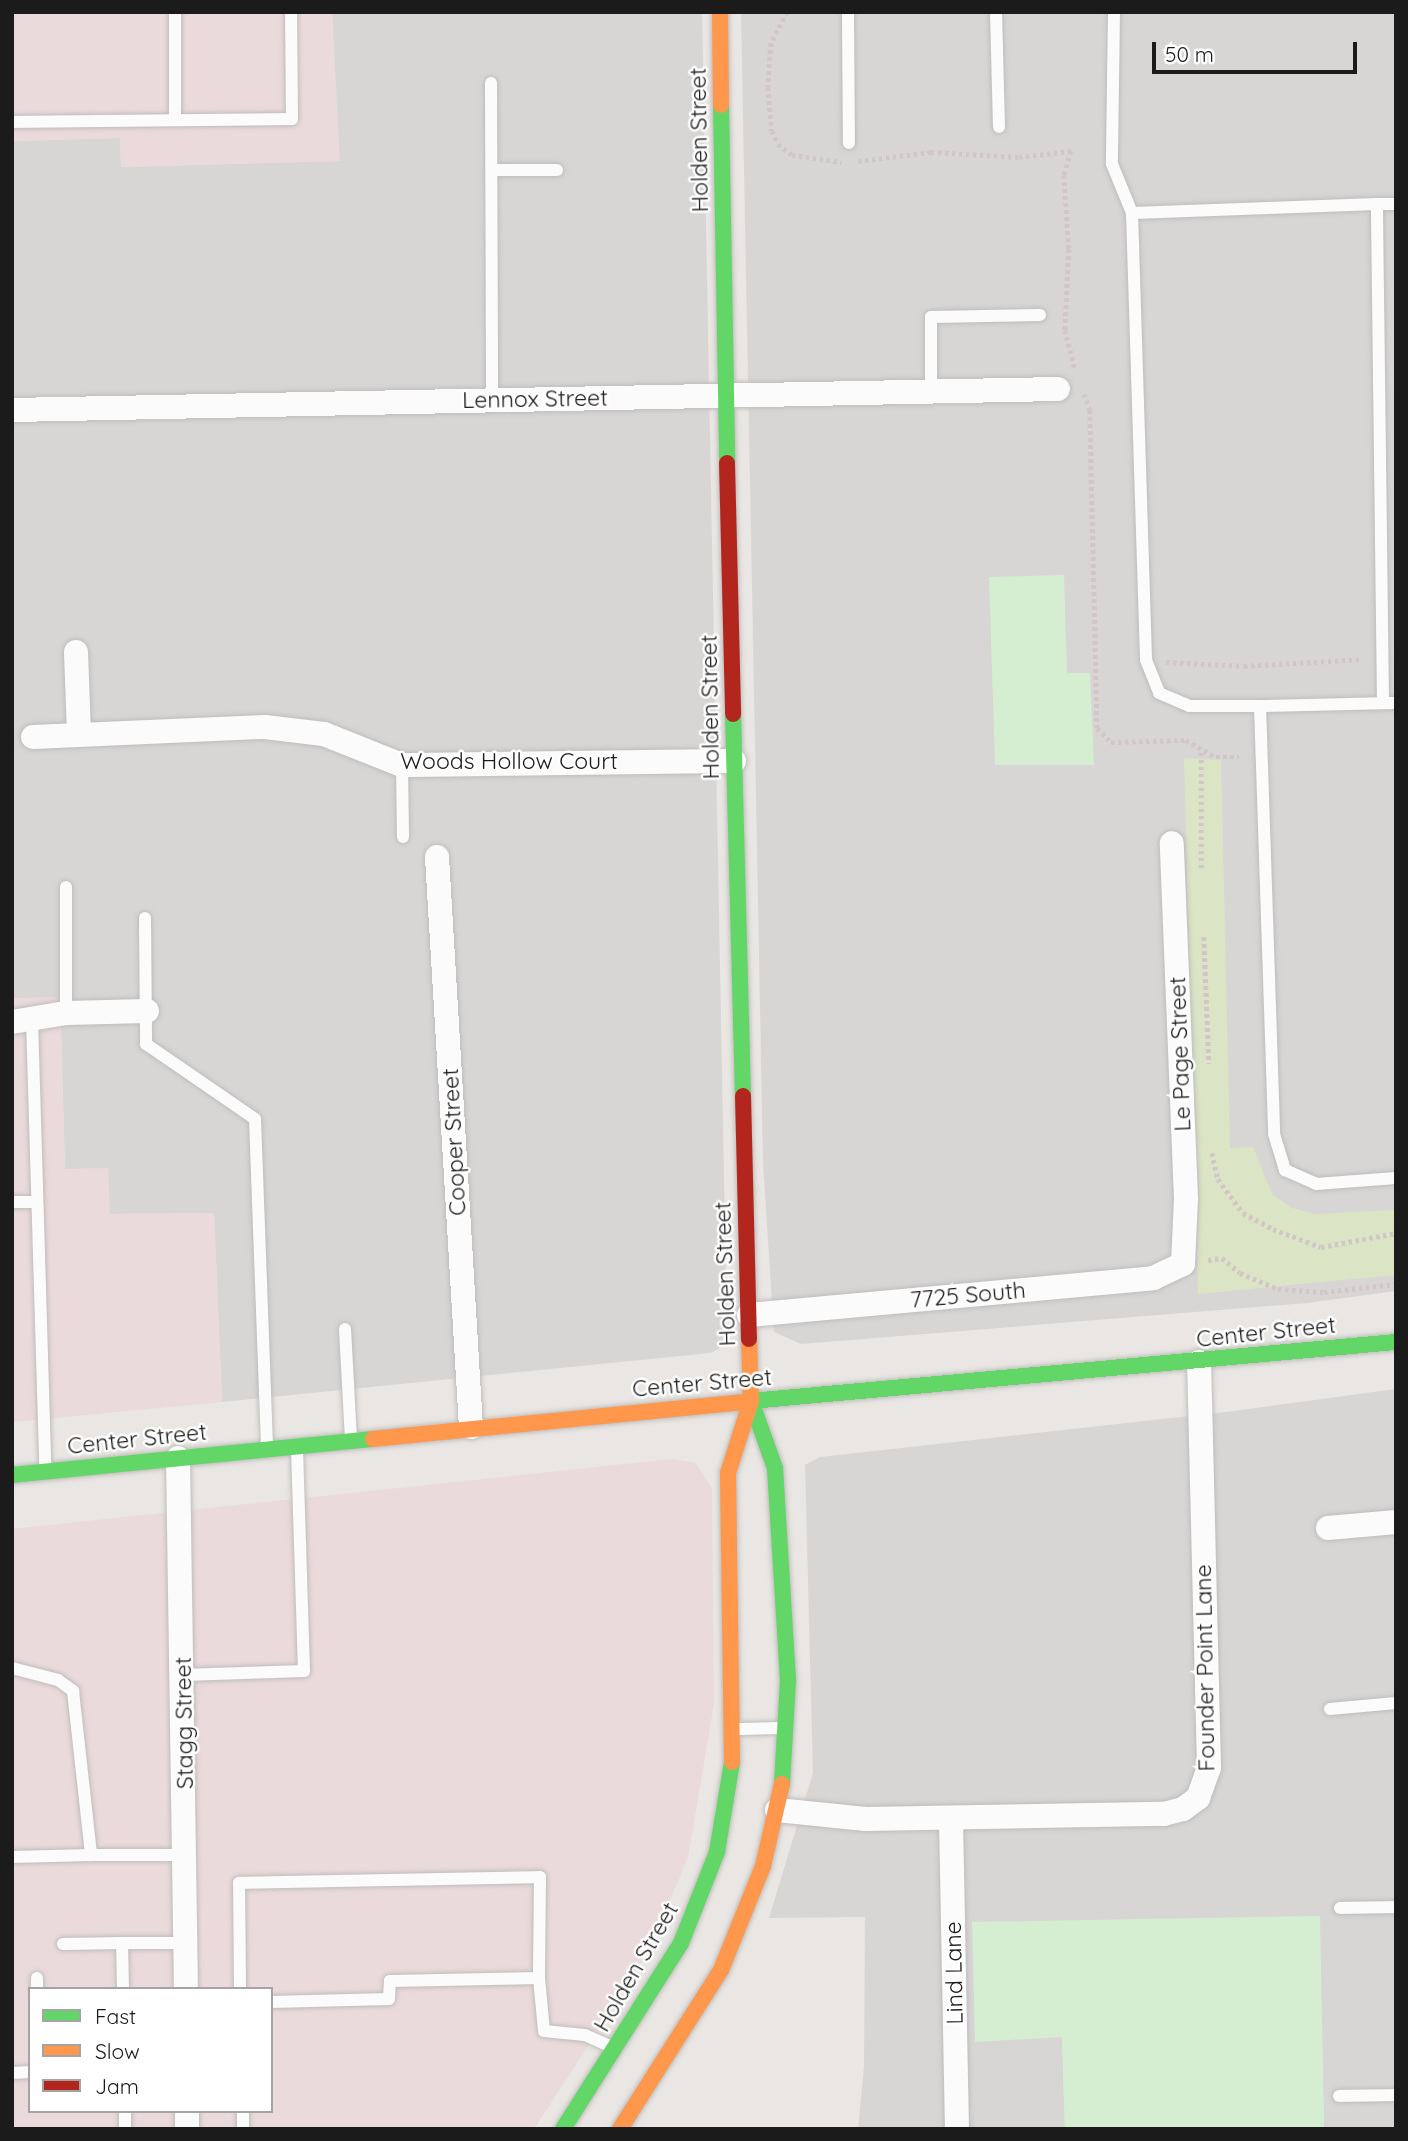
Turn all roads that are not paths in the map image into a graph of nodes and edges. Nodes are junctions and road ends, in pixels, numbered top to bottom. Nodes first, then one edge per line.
1 (175, 12) edge
2 (291, 12) edge
3 (720, 12) edge
4 (848, 12) edge
5 (996, 12) edge
6 (1114, 12) edge
7 (491, 83) dead end
8 (175, 120) junction
9 (12, 122) edge
10 (999, 127) dead end
11 (849, 143) dead end
12 (492, 170) junction
13 (557, 170) dead end
14 (1377, 204) junction
15 (1396, 204) edge
16 (1132, 213) junction
17 (1040, 315) dead end
18 (1072, 383) road end
19 (932, 391) junction
20 (725, 395) junction
21 (492, 400) junction
22 (12, 410) edge
23 (76, 652) dead end
24 (1390, 703) edge
25 (1260, 706) junction
26 (79, 732) junction
27 (33, 737) dead end
28 (734, 761) junction
29 (402, 765) junction
30 (403, 837) dead end
31 (1172, 843) dead end
32 (437, 857) dead end
33 (66, 887) dead end
34 (145, 918) dead end
35 (147, 1011) junction
36 (66, 1013) junction
37 (22, 1021) edge
38 (1396, 1178) edge
39 (12, 1202) edge
40 (34, 1202) junction
41 (1183, 1264) joint
42 (749, 1315) junction
43 (345, 1329) dead end
44 (1396, 1342) edge
45 (1199, 1362) junction
46 (751, 1401) junction
47 (471, 1427) junction
48 (351, 1439) junction
49 (297, 1446) junction
50 (267, 1448) junction
51 (178, 1458) junction
52 (45, 1471) junction
53 (12, 1475) edge
54 (1396, 1522) edge
55 (1328, 1528) dead end
56 (12, 1668) edge
57 (183, 1675) junction
58 (1396, 1703) edge
59 (1330, 1709) dead end
60 (789, 1728) junction
61 (734, 1729) junction
62 (777, 1810) junction
63 (951, 1818) junction
64 (91, 1855) junction
65 (185, 1855) junction
66 (12, 1857) edge
67 (1396, 1907) edge
68 (1340, 1908) dead end
69 (122, 1943) junction
70 (186, 1943) junction
71 (63, 1944) dead end
72 (539, 1978) junction
73 (123, 1987) edge
74 (186, 1987) edge
75 (240, 1987) edge
76 (273, 2002) edge
77 (616, 2049) junction
78 (1396, 2095) edge
79 (1339, 2096) dead end
80 (563, 2129) edge
81 (620, 2129) edge
82 (957, 2129) edge

1 - 8 lane
2 - 8 lane
3 - 20 main road, Holden Street
4 - 11 lane
5 - 10 lane
6 - 16 lane
7 - 12 lane
8 - 9 lane
12 - 13 lane
12 - 21 lane
14 - 15 lane
14 - 16 lane
14 - 24 lane
16 - 25 lane
17 - 19 lane
18 - 19 street, Lennox Street
19 - 20 street, Lennox Street
20 - 21 street, Lennox Street
20 - 28 main road, Holden Street
21 - 22 street, Lennox Street
23 - 26 street
24 - 25 lane
25 - 38 lane
26 - 27 street, Woods Hollow Court
26 - 29 street, Woods Hollow Court
28 - 29 street, Woods Hollow Court
28 - 42 main road, Holden Street
29 - 30 lane
31 - 41 street, Le Page Street
32 - 47 street, Cooper Street
33 - 36 lane
34 - 35 lane
35 - 36 street
35 - 50 lane
36 - 37 street
37 - 40 lane
39 - 40 lane
40 - 52 lane
41 - 42 street, 7725 South
42 - 46 main road, Holden Street
43 - 48 lane
44 - 45 main road, Center Street
45 - 46 main road, Center Street
45 - 63 street, Founder Point Lane
46 - 47 main road, Center Street
46 - 60 main road, Holden Street
46 - 61 main road, Holden Street
47 - 48 main road, Center Street
48 - 49 main road, Center Street
49 - 50 main road, Center Street
49 - 57 lane
50 - 51 main road, Center Street
51 - 52 main road, Center Street
51 - 57 street, Stagg Street
52 - 53 main road, Center Street
54 - 55 street
56 - 64 lane
57 - 65 street, Stagg Street
58 - 59 lane
60 - 61 lane
60 - 62 main road, Holden Street
61 - 77 main road, Holden Street
62 - 63 street, Founder Point Lane
62 - 81 main road, Holden Street
63 - 82 street, Lind Lane
64 - 65 lane
64 - 66 lane
65 - 70 street, Stagg Street
67 - 68 lane
69 - 70 lane
69 - 71 lane
69 - 73 lane
70 - 74 street, Stagg Street
72 - 75 lane
72 - 76 lane
72 - 77 lane
77 - 80 main road, Holden Street
78 - 79 lane

